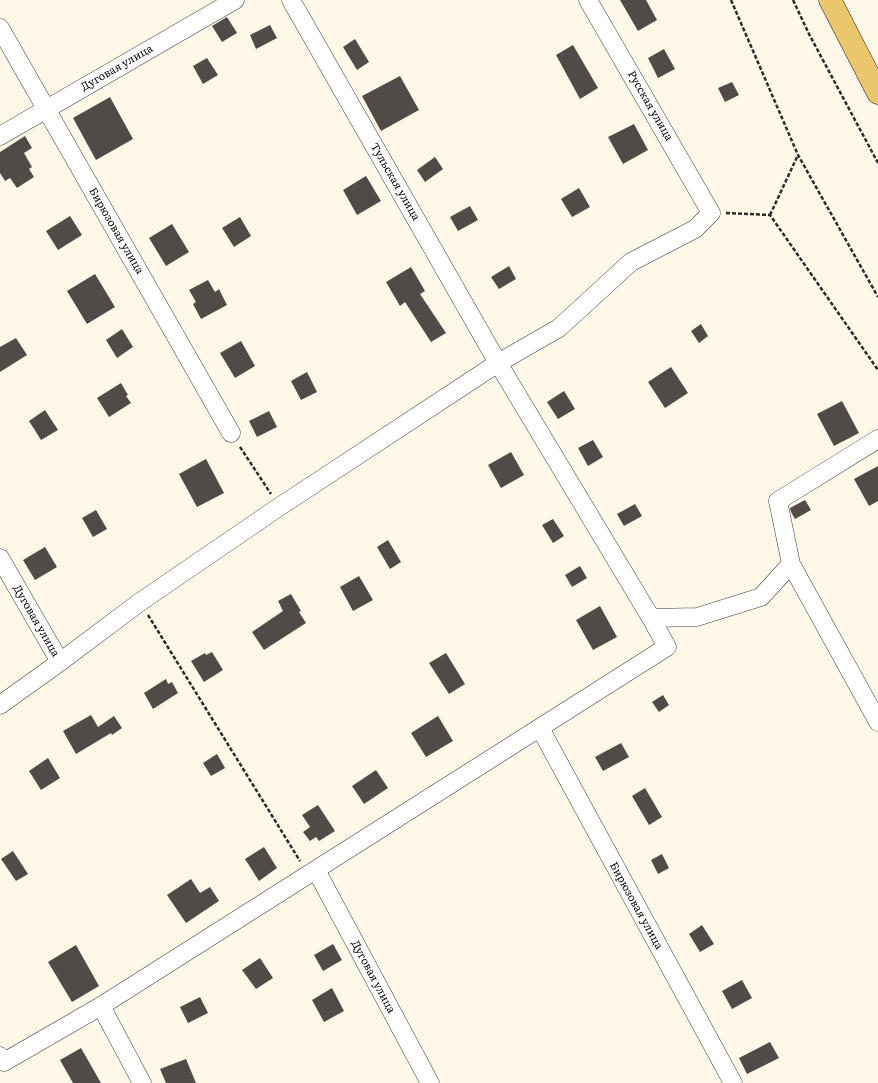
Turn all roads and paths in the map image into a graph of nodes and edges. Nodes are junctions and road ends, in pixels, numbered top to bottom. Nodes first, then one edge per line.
1 (235, 0) edge
2 (291, 0) edge
3 (588, 0) edge
4 (731, 0) edge
5 (793, 0) edge
6 (830, 0) edge
7 (0, 28) edge
8 (878, 93) edge
9 (47, 109) junction
10 (0, 136) edge
11 (798, 155) junction
12 (878, 163) edge
13 (711, 213) junction
14 (770, 215) junction
15 (878, 297) edge
16 (498, 363) junction
17 (878, 370) edge
18 (231, 434) joint
19 (878, 439) edge
20 (279, 507) junction
21 (0, 558) edge
22 (791, 564) junction
23 (140, 602) junction
24 (651, 618) junction
25 (60, 662) junction
26 (0, 705) edge
27 (878, 722) edge
28 (540, 728) junction
29 (312, 873) junction
30 (101, 1006) junction
31 (0, 1056) edge
32 (142, 1083) edge
33 (430, 1083) edge
34 (733, 1083) edge

1 - 9 street, Дуговая улица
2 - 16 street, Тульская улица
3 - 13 street, Русская улица
4 - 11 path
5 - 12 path
6 - 8 main road
7 - 9 street, Бирюзовая улица
9 - 10 street, Дуговая улица
9 - 18 street, Бирюзовая улица
11 - 14 path
11 - 15 path
13 - 14 path
13 - 16 street
14 - 17 path
16 - 20 street
16 - 24 street, Тульская улица
18 - 20 path
19 - 22 street
20 - 23 street
21 - 25 street, Дуговая улица
22 - 24 street
22 - 27 street
23 - 25 street
23 - 29 path
24 - 28 street, Тульская улица
25 - 26 street
28 - 29 street
28 - 34 street, Бирюзовая улица
29 - 30 street
29 - 33 street, Дуговая улица
30 - 31 street
30 - 32 street

